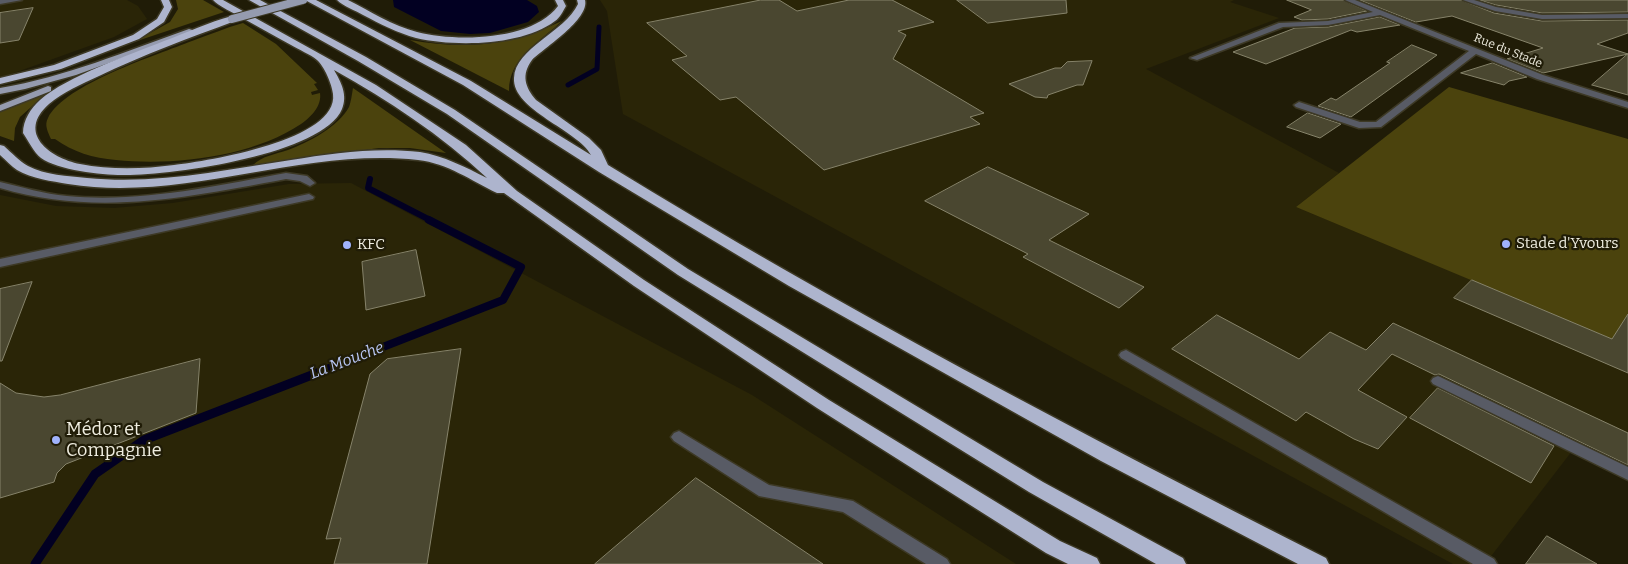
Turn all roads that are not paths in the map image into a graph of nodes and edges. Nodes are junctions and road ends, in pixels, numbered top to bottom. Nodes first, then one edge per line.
1 (18, 0) edge
2 (165, 0) edge
3 (218, 0) edge
4 (253, 0) edge
5 (303, 0) edge
6 (309, 0) edge
7 (341, 0) edge
8 (559, 0) edge
9 (581, 0) edge
10 (1349, 0) edge
11 (1468, 0) edge
12 (0, 2) edge
13 (1381, 13) junction
14 (1628, 16) edge
15 (232, 19) junction
16 (159, 42) junction
17 (1475, 51) junction
18 (1194, 58) dead end
19 (324, 62) junction
20 (0, 81) edge
21 (0, 91) edge
22 (1628, 104) edge
23 (1299, 106) dead end
24 (0, 108) edge
25 (0, 148) edge
26 (603, 169) junction
27 (310, 183) dead end
28 (0, 185) edge
29 (512, 194) junction
30 (310, 197) dead end
31 (0, 263) edge
32 (1126, 355) dead end
33 (1438, 380) dead end
34 (679, 437) dead end
35 (1558, 448) dead end
36 (1628, 474) edge
37 (1628, 483) edge
38 (1053, 547) junction
39 (941, 564) edge
40 (1075, 564) edge
41 (1089, 564) edge
42 (1175, 564) edge
43 (1318, 564) edge
44 (1488, 564) edge

1 - 12 street
2 - 20 highway
3 - 19 highway
4 - 42 highway
5 - 15 main road, bridge
6 - 26 highway
7 - 8 highway
9 - 26 highway
10 - 13 street, Rue du Stade
11 - 14 street
13 - 17 street, Rue du Stade
13 - 18 street
15 - 16 main road
15 - 19 highway
16 - 21 main road
16 - 24 main road
17 - 22 street, Rue du Stade
17 - 23 street
19 - 29 highway
25 - 29 highway
26 - 43 highway
27 - 28 street
29 - 38 highway
30 - 31 street
32 - 44 street
33 - 36 street
34 - 39 street
35 - 37 street
38 - 40 highway
38 - 41 highway

